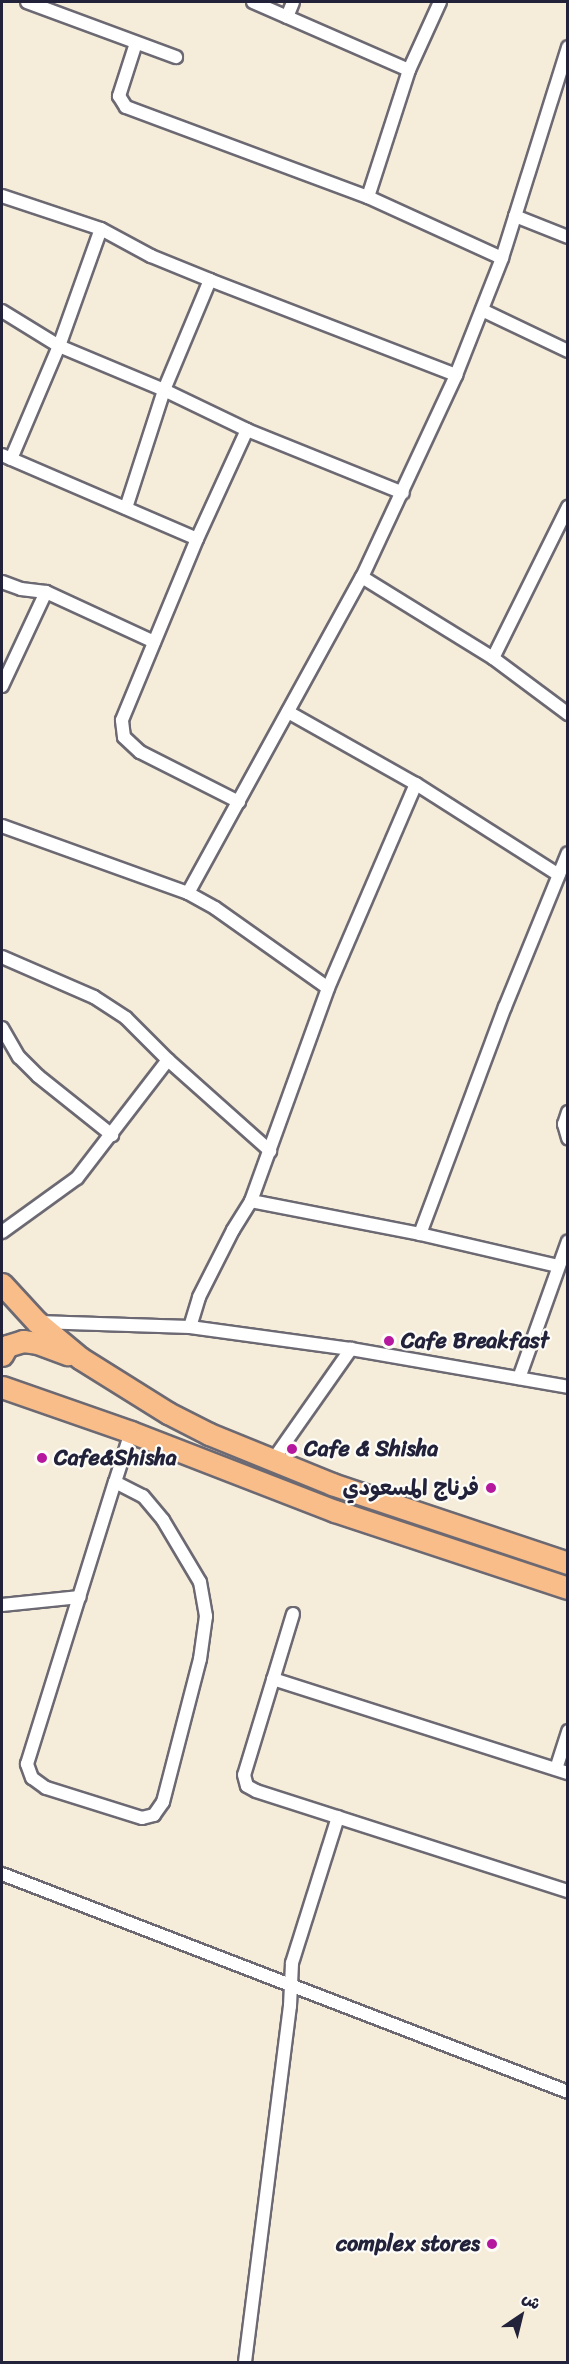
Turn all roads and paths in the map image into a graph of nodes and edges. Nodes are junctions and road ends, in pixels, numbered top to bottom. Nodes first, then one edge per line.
1 (27, 2) edge
2 (253, 2) edge
3 (293, 2) edge
4 (440, 2) edge
5 (287, 17) junction
6 (136, 43) junction
7 (567, 47) edge
8 (176, 57) dead end
9 (409, 70) junction
10 (2, 196) edge
11 (368, 197) junction
12 (515, 216) junction
13 (101, 229) junction
14 (567, 237) edge
15 (502, 258) junction
16 (210, 280) junction
17 (482, 310) junction
18 (2, 311) edge
19 (58, 346) junction
20 (567, 351) edge
21 (456, 375) junction
22 (164, 390) junction
23 (247, 430) junction
24 (6, 457) edge
25 (403, 494) junction
26 (567, 507) edge
27 (126, 508) junction
28 (197, 539) junction
29 (362, 577) junction
30 (2, 582) edge
31 (46, 591) junction
32 (154, 642) junction
33 (493, 658) junction
34 (2, 686) edge
35 (288, 712) junction
36 (567, 714) edge
37 (416, 784) junction
38 (239, 802) junction
39 (2, 826) edge
40 (567, 853) edge
41 (559, 875) junction
42 (188, 893) junction
43 (2, 957) edge
44 (328, 988) junction
45 (2, 1028) edge
46 (168, 1060) junction
47 (567, 1112) edge
48 (112, 1135) junction
49 (567, 1138) edge
50 (270, 1151) junction
51 (251, 1201) junction
52 (2, 1232) edge
53 (420, 1234) junction
54 (567, 1241) edge
55 (557, 1266) junction
56 (2, 1284) edge
57 (37, 1322) junction
58 (190, 1327) junction
59 (351, 1349) junction
60 (2, 1355) edge
61 (80, 1358) junction
62 (2, 1369) edge
63 (519, 1378) junction
64 (2, 1387) edge
65 (567, 1387) edge
66 (61, 1407) junction
67 (131, 1432) junction
68 (273, 1460) junction
69 (115, 1482) junction
70 (567, 1563) edge
71 (567, 1588) edge
72 (80, 1597) junction
73 (2, 1605) edge
74 (293, 1614) dead end
75 (273, 1679) junction
76 (567, 1731) edge
77 (562, 1771) edge
78 (338, 1817) junction
79 (2, 1874) edge
80 (567, 1892) edge
81 (290, 1985) junction
82 (567, 2092) edge
83 (245, 2362) edge

1 - 6 street
2 - 5 street
3 - 5 street
4 - 9 street
5 - 9 street
6 - 8 street
6 - 11 street
7 - 12 street
9 - 11 street
10 - 13 street
11 - 15 street
12 - 14 street
12 - 15 street
13 - 16 street
13 - 19 street
15 - 17 street
16 - 21 street
16 - 22 street
17 - 20 street
17 - 21 street
18 - 19 street
19 - 22 street
19 - 24 street
21 - 25 street
22 - 23 street
22 - 27 street
23 - 25 street
23 - 28 street
24 - 27 street
25 - 29 street
26 - 33 street
27 - 28 street
28 - 32 street
29 - 33 street
29 - 35 street
30 - 31 street
31 - 32 street
31 - 34 street
32 - 38 street
33 - 36 street
35 - 37 street
35 - 38 street
37 - 41 street
37 - 44 street
38 - 42 street
39 - 42 street
40 - 41 street
41 - 53 street
42 - 44 street
43 - 46 street
44 - 50 street
45 - 48 street
46 - 48 street
46 - 50 street
47 - 49 street
48 - 52 street
50 - 51 street
51 - 53 street
51 - 58 street
53 - 55 street
54 - 55 street
55 - 63 street
56 - 57 highway
57 - 58 street
57 - 61 highway
58 - 59 street
59 - 63 street
59 - 68 street
60 - 61 highway
61 - 68 highway
62 - 66 highway
63 - 65 street
64 - 66 highway
66 - 67 highway
67 - 69 street
67 - 71 highway
68 - 70 highway
69 - 72 street
69 - 72 street
72 - 73 street
74 - 75 street
75 - 77 street
75 - 78 street
76 - 77 street
78 - 80 street
78 - 81 street
79 - 81 street
81 - 82 street
81 - 83 street

